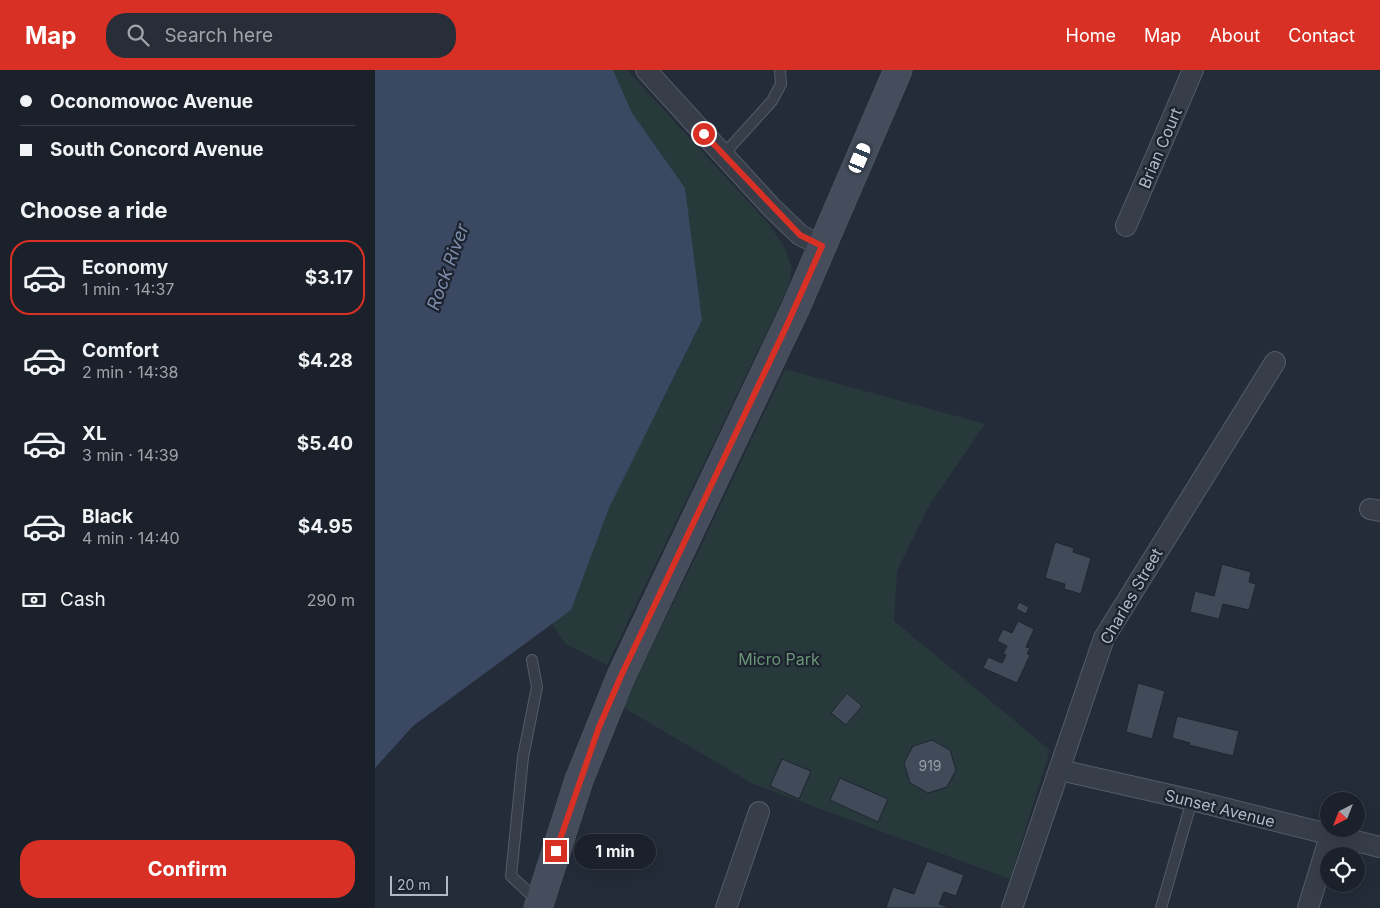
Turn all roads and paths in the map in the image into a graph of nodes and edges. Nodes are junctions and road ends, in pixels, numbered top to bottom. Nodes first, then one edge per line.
1 (645, 70) edge
2 (781, 70) edge
3 (898, 70) edge
4 (1193, 70) edge
5 (723, 156) junction
6 (1127, 226) dead end
7 (822, 246) junction
8 (1275, 362) dead end
9 (532, 660) dead end
10 (1060, 770) junction
11 (1192, 800) junction
12 (759, 812) dead end
13 (1320, 833) edge
14 (1329, 838) edge
15 (1339, 838) edge
16 (1380, 847) edge
17 (539, 905) edge
18 (726, 908) edge
19 (1012, 908) edge
20 (1161, 908) edge
21 (1308, 908) edge

1 - 5 street
2 - 5 lane
3 - 7 street
4 - 6 street, Brian Court
5 - 7 street
7 - 17 street
8 - 10 street, Charles Street
9 - 17 lane
10 - 11 street, Sunset Avenue
10 - 19 street, Charles Street
11 - 13 street, Sunset Avenue
11 - 20 lane
12 - 18 street
14 - 21 street
15 - 16 street, Sunset Avenue

